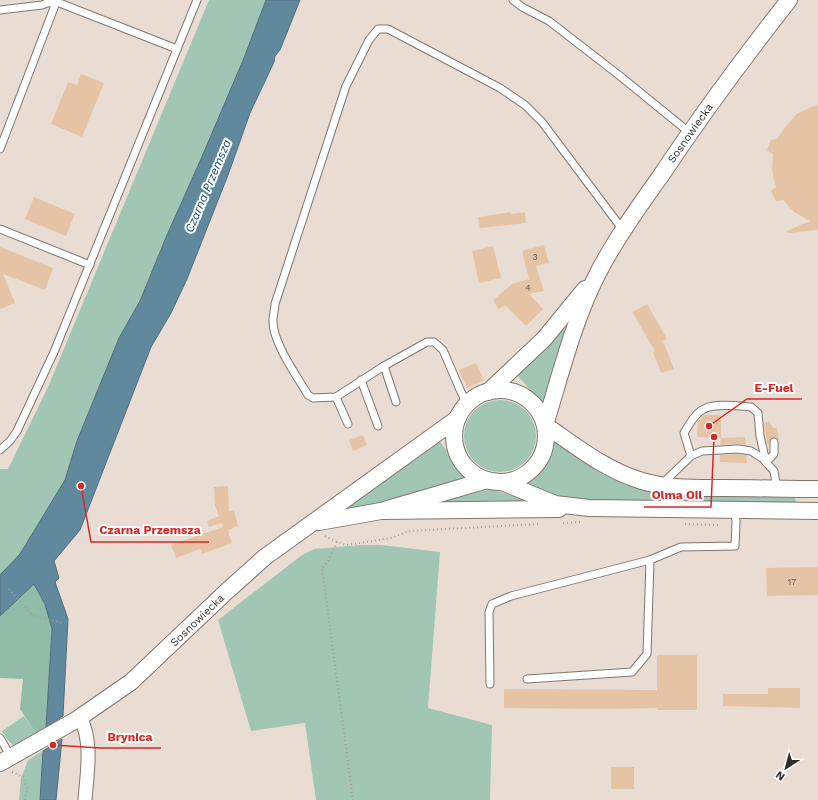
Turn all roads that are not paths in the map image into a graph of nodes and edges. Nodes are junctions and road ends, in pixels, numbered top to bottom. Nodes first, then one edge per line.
1 (197, 0) edge
2 (513, 0) edge
3 (789, 0) edge
4 (55, 1) edge
5 (0, 10) edge
6 (177, 49) junction
7 (690, 133) junction
8 (0, 149) edge
9 (0, 229) edge
10 (623, 230) junction
11 (90, 265) junction
12 (599, 271) junction
13 (384, 366) junction
14 (361, 380) junction
15 (488, 392) junction
16 (336, 397) junction
17 (396, 402) dead end
18 (467, 404) junction
19 (758, 413) junction
20 (458, 418) junction
21 (765, 423) dead end
22 (348, 424) dead end
23 (545, 425) junction
24 (378, 426) dead end
25 (774, 442) dead end
26 (0, 450) edge
27 (691, 456) junction
28 (766, 462) junction
29 (495, 481) junction
30 (661, 485) junction
31 (777, 489) junction
32 (818, 489) edge
33 (381, 510) junction
34 (818, 511) edge
35 (587, 515) junction
36 (736, 516) junction
37 (318, 528) junction
38 (650, 560) junction
39 (527, 680) dead end
40 (490, 684) dead end
41 (78, 719) junction
42 (0, 738) edge
43 (7, 764) edge
44 (85, 800) edge

1 - 6 lane
2 - 7 lane
3 - 7 street, Sosnowiecka
4 - 5 lane
4 - 6 lane
4 - 8 lane
6 - 11 lane
7 - 10 street, Sosnowiecka
9 - 11 lane
10 - 12 street, Sosnowiecka
10 - 16 lane
11 - 26 lane
12 - 15 street, Sosnowiecka
12 - 23 street, Sosnowiecka
13 - 14 lane
13 - 17 lane
13 - 18 lane
14 - 16 lane
14 - 24 lane
15 - 18 street, Sosnowiecka
15 - 23 street, Sosnowiecka
16 - 22 lane
18 - 20 street, Sosnowiecka
19 - 21 lane
19 - 27 lane
19 - 28 lane
20 - 29 street, Sosnowiecka
20 - 37 street, Sosnowiecka
23 - 29 street, Sosnowiecka
23 - 30 street
25 - 28 lane
27 - 28 lane
27 - 30 lane
28 - 31 lane
29 - 33 street, Sosnowiecka
29 - 35 street
30 - 31 street
31 - 32 street
33 - 35 street
33 - 37 street, Sosnowiecka
34 - 36 street
35 - 36 street
36 - 38 lane
37 - 41 street, Sosnowiecka
38 - 39 lane
38 - 40 lane
41 - 43 street, Sosnowiecka
41 - 44 street
42 - 43 lane

